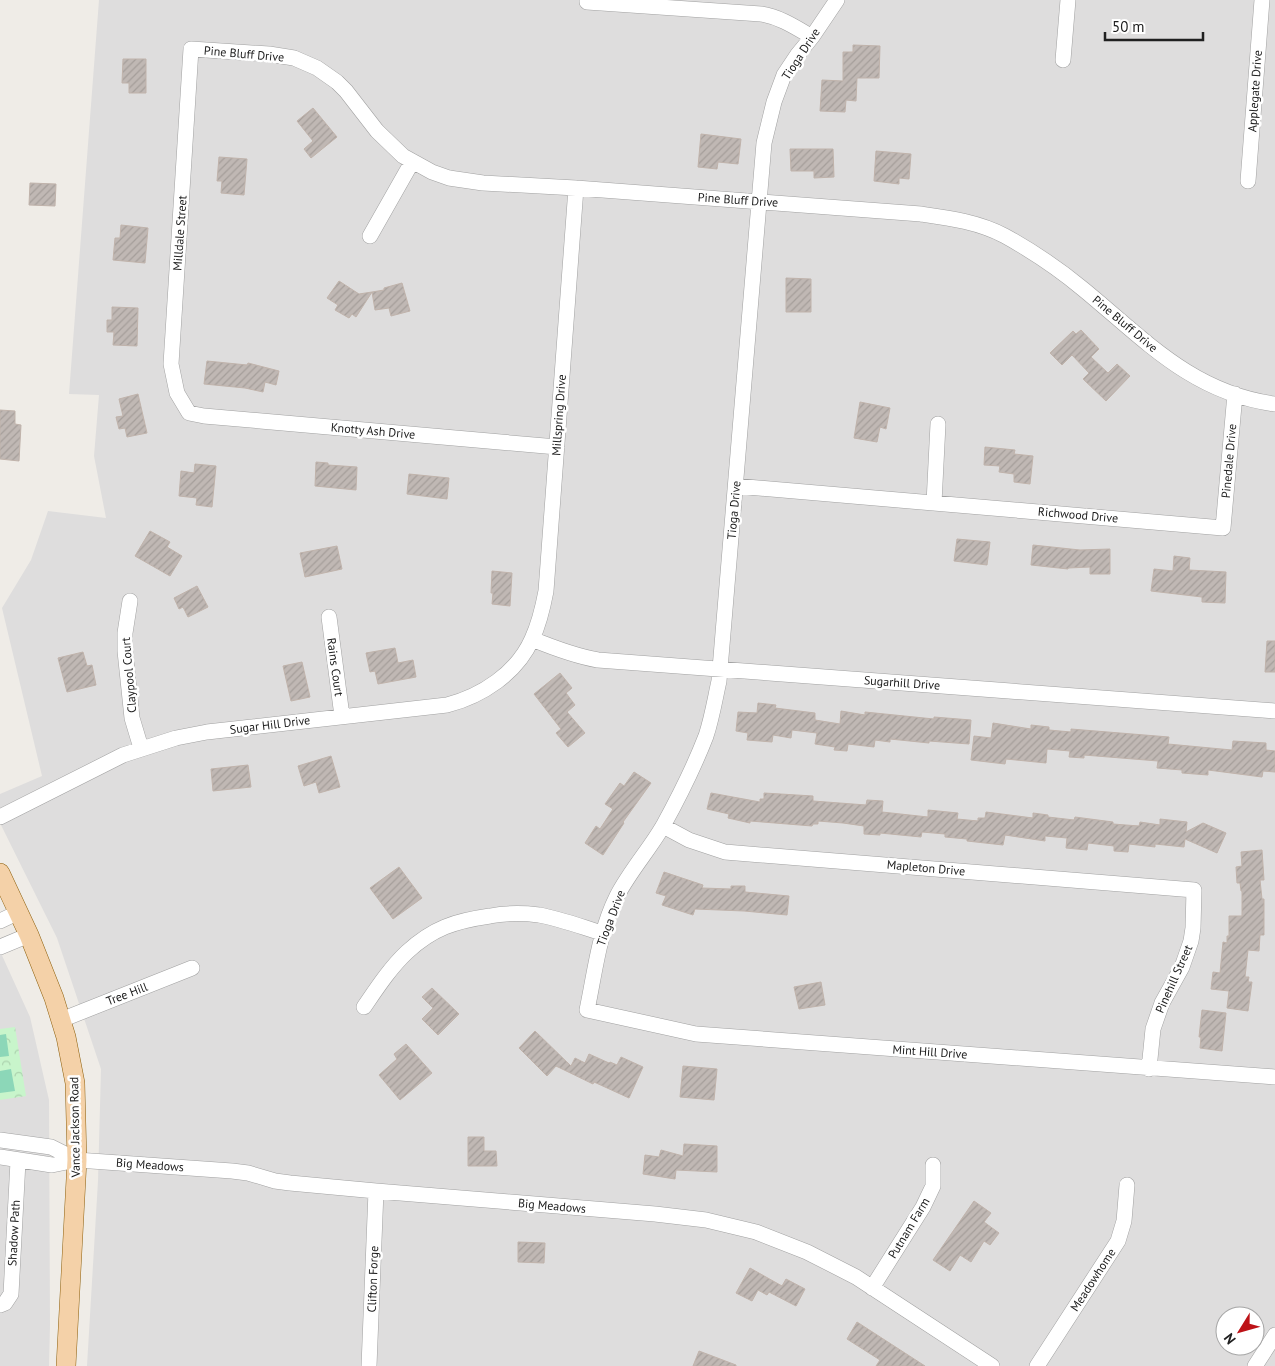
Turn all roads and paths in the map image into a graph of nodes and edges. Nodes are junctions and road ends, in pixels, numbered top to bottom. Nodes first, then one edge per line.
1 (837, 0) edge
2 (1068, 0) edge
3 (1262, 0) edge
4 (587, 1) edge
5 (812, 37) junction
6 (191, 49) joint
7 (1063, 60) dead end
8 (412, 162) junction
9 (1248, 182) dead end
10 (576, 188) junction
11 (759, 201) junction
12 (370, 236) dead end
13 (1235, 394) junction
14 (1275, 404) edge
15 (189, 413) joint
16 (938, 424) dead end
17 (557, 447) junction
18 (736, 486) junction
19 (934, 503) junction
20 (1223, 528) joint
21 (130, 601) dead end
22 (329, 617) dead end
23 (532, 639) junction
24 (720, 669) junction
25 (1275, 711) edge
26 (342, 716) junction
27 (141, 748) junction
28 (0, 817) edge
29 (663, 826) junction
30 (0, 873) edge
31 (1194, 890) joint
32 (19, 912) junction
33 (0, 921) edge
34 (602, 933) junction
35 (30, 935) junction
36 (0, 947) edge
37 (192, 968) dead end
38 (364, 1007) dead end
39 (587, 1010) joint
40 (61, 1020) junction
41 (1149, 1068) junction
42 (1275, 1077) edge
43 (0, 1140) edge
44 (0, 1157) edge
45 (77, 1160) junction
46 (18, 1161) junction
47 (933, 1165) dead end
48 (1126, 1185) dead end
49 (376, 1191) junction
50 (872, 1288) junction
51 (3, 1304) edge
52 (1275, 1335) edge
53 (66, 1366) edge
54 (369, 1366) edge
55 (992, 1366) edge
56 (1037, 1366) edge
57 (1255, 1366) edge

1 - 5 street, Tioga Drive
2 - 7 street
3 - 9 street, Applegate Drive
4 - 5 street
5 - 11 street, Tioga Drive
6 - 8 street, Pine Bluff Drive
6 - 15 street, Milldale Street
8 - 10 street, Pine Bluff Drive
8 - 12 street
10 - 11 street, Pine Bluff Drive
10 - 17 street, Millspring Drive
11 - 13 street, Pine Bluff Drive
11 - 18 street, Tioga Drive
13 - 14 street, Pine Bluff Drive
13 - 20 street, Pinedale Drive
15 - 17 street, Knotty Ash Drive
16 - 19 street
17 - 23 street, Millspring Drive
18 - 19 street, Richwood Drive
18 - 24 street, Tioga Drive
19 - 20 street, Richwood Drive
21 - 27 street, Claypool Court
22 - 26 street, Rains Court
23 - 24 street, Sugarhill Drive
23 - 26 street, Sugar Hill Drive
24 - 25 street, Sugarhill Drive
24 - 29 street, Tioga Drive
26 - 27 street, Sugar Hill Drive
27 - 28 street, Sugar Hill Drive
29 - 31 street, Mapleton Drive
29 - 34 street, Tioga Drive
30 - 32 main road, Vance Jackson Road
31 - 41 street, Pinehill Street
32 - 33 street
32 - 35 main road, Vance Jackson Road
34 - 38 street
34 - 39 street, Tioga Drive
35 - 36 street
35 - 40 main road, Vance Jackson Road
37 - 40 street, Tree Hill
39 - 41 street, Mint Hill Drive
40 - 45 main road, Vance Jackson Road
41 - 42 street, Mint Hill Drive
43 - 45 street, Big Meadows
44 - 46 street, Big Meadows
45 - 46 street, Big Meadows
45 - 49 street, Big Meadows
45 - 53 main road, Vance Jackson Road
46 - 51 street, Shadow Path
47 - 50 street, Putnam Farm
48 - 56 street, Meadowhome
49 - 50 street, Big Meadows
49 - 54 street, Clifton Forge
50 - 55 street, Big Meadows
52 - 57 street

